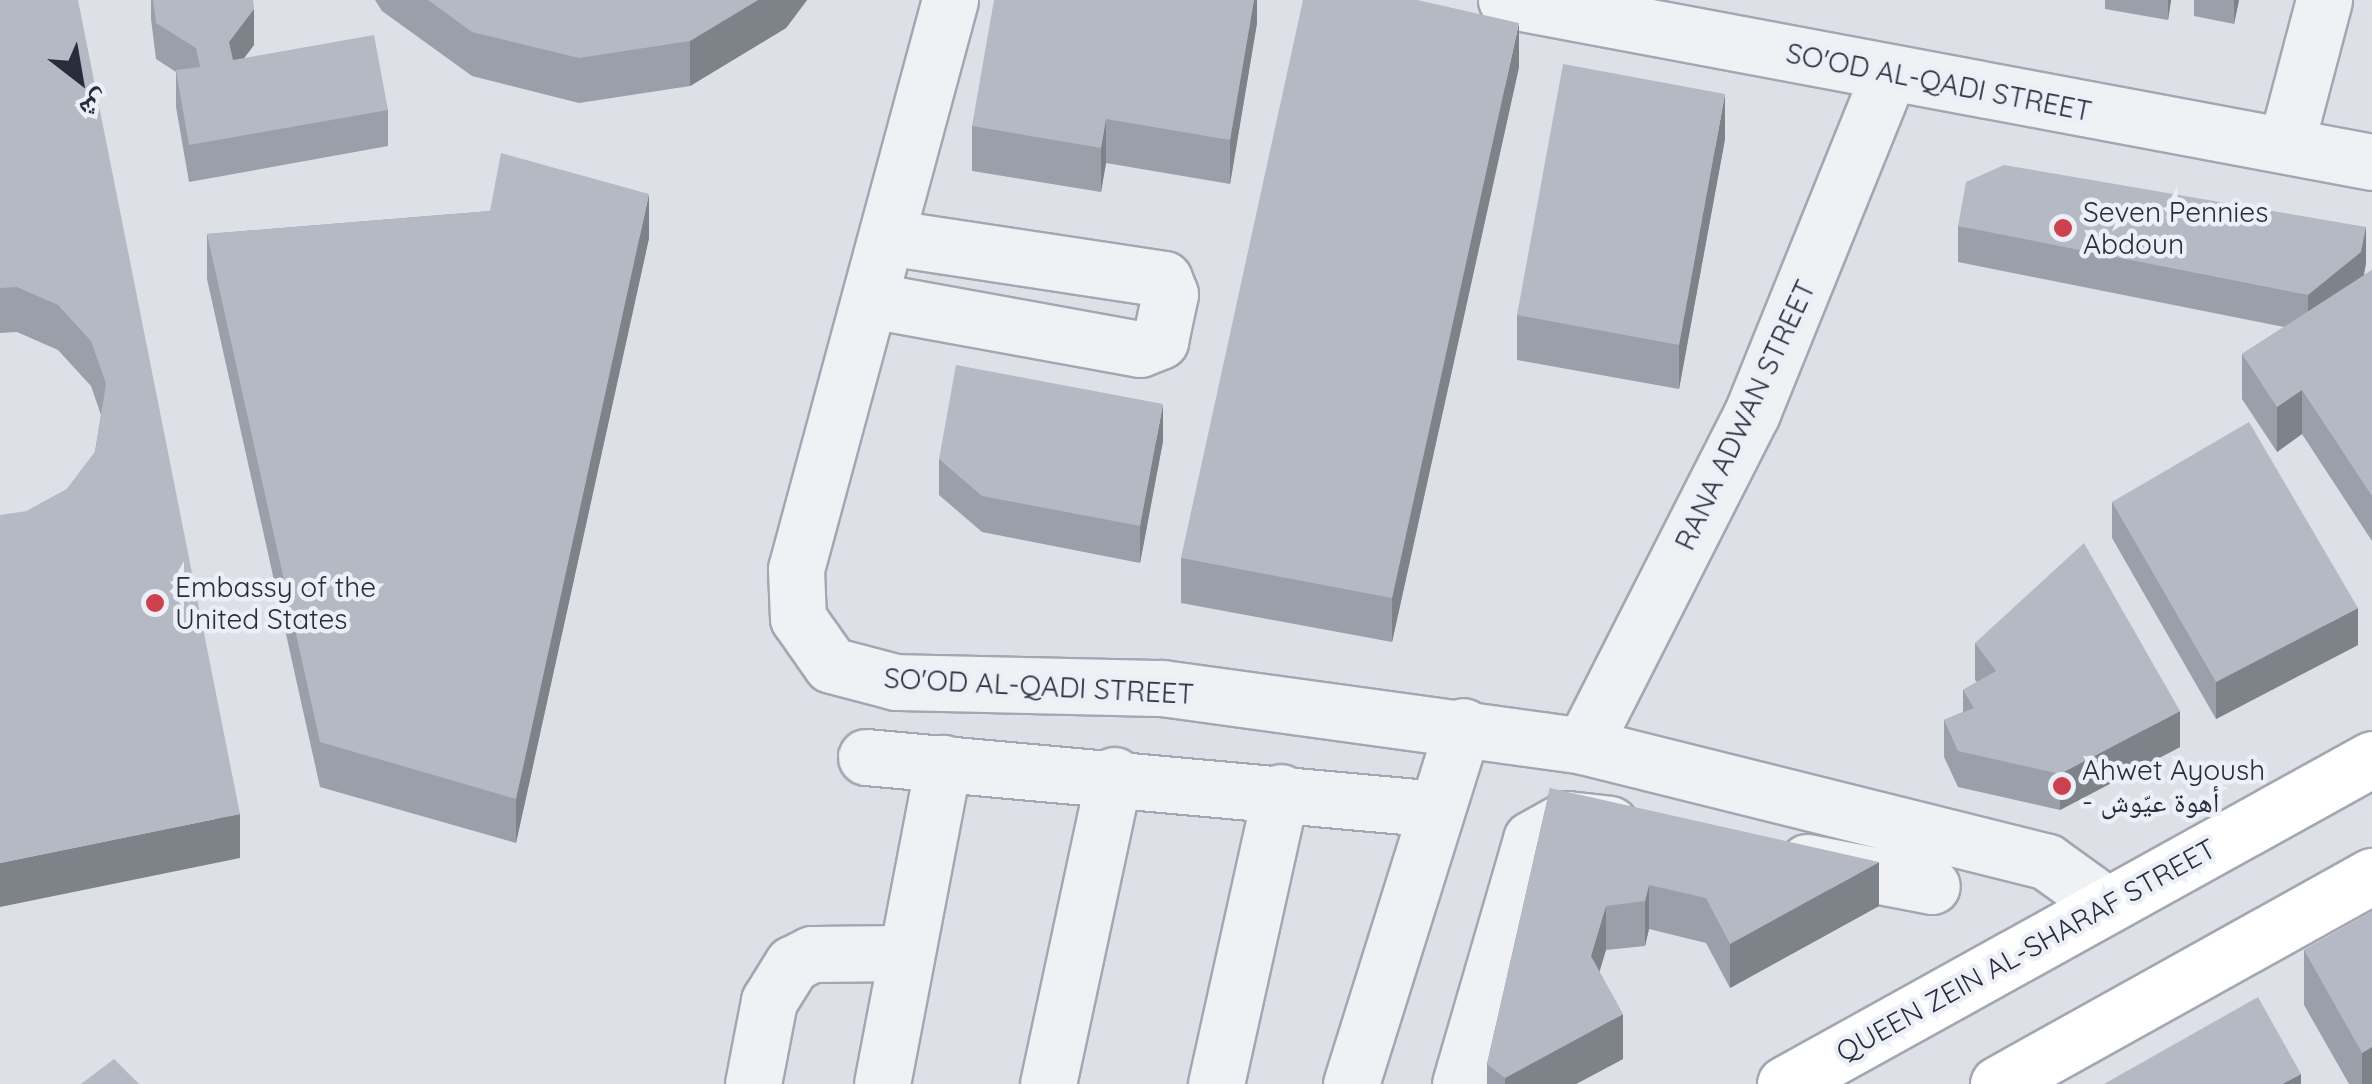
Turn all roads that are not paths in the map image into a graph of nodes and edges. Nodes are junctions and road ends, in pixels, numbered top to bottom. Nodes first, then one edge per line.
1 (950, 0) edge
2 (1506, 0) edge
3 (2324, 0) edge
4 (1609, 8) edge
5 (1888, 76) junction
6 (2286, 144) junction
7 (2372, 162) edge
8 (887, 237) junction
9 (870, 300) junction
10 (1463, 726) junction
11 (1583, 746) junction
12 (866, 758) dead end
13 (2372, 760) edge
14 (943, 764) junction
15 (1114, 775) junction
16 (1281, 792) junction
17 (1437, 809) junction
18 (1665, 835) edge
19 (1760, 854) edge
20 (2372, 876) edge
21 (1932, 886) dead end
22 (2104, 903) junction
23 (903, 953) junction
24 (753, 1084) edge
25 (882, 1084) edge
26 (1048, 1084) edge
27 (1216, 1084) edge
28 (1351, 1084) edge
29 (1460, 1084) edge
30 (1785, 1084) edge
31 (1998, 1084) edge

1 - 8 street, SO'OD AL-QADI STREET
2 - 4 street, SO'OD AL-QADI STREET
3 - 6 street
4 - 5 street, SO'OD AL-QADI STREET
5 - 6 street, SO'OD AL-QADI STREET
5 - 11 street, RANA ADWAN STREET
6 - 7 street, SO'OD AL-QADI STREET
8 - 9 street, SO'OD AL-QADI STREET
8 - 9 street
9 - 10 street, SO'OD AL-QADI STREET
10 - 11 street, SO'OD AL-QADI STREET
10 - 17 street
11 - 22 street, SO'OD AL-QADI STREET
12 - 14 street
13 - 22 main road, QUEEN ZEIN AL-SHARAF STREET
14 - 15 street
14 - 23 street
15 - 16 street
15 - 26 street
16 - 17 street
16 - 27 street
17 - 28 street
18 - 29 street
19 - 21 street
20 - 31 main road
22 - 30 main road, QUEEN ZEIN AL-SHARAF STREET
23 - 24 street
23 - 25 street

